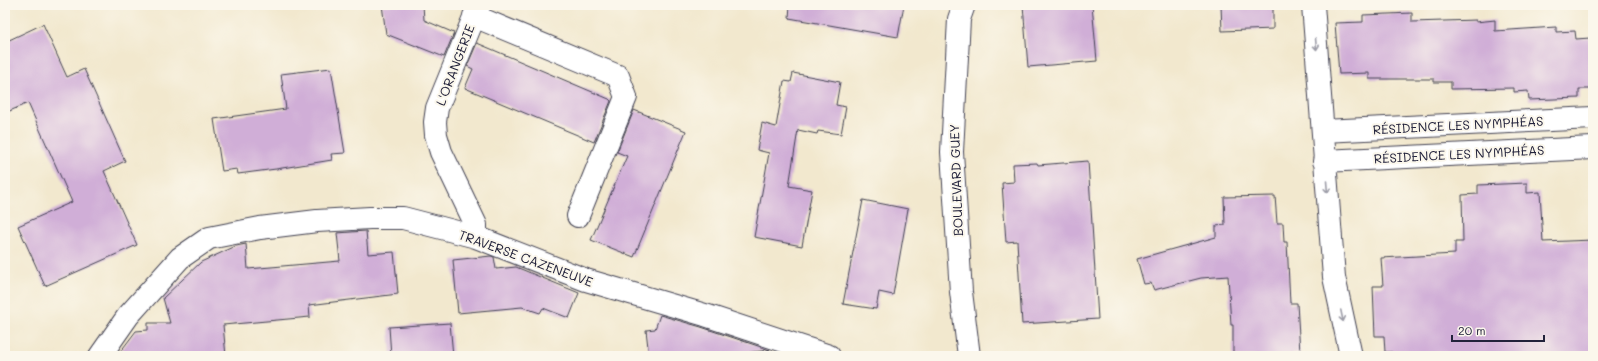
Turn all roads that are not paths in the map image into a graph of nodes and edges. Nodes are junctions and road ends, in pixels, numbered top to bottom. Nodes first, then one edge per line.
1 (964, 5) edge
2 (1312, 5) edge
3 (476, 11) edge
4 (1593, 118) edge
5 (1323, 131) junction
6 (1593, 148) edge
7 (1324, 161) junction
8 (578, 216) dead end
9 (476, 237) junction
10 (100, 356) edge
11 (829, 356) edge
12 (969, 356) edge
13 (1351, 356) edge

1 - 12 street, BOULEVARD GUEY
2 -> 5 street
3 - 8 street
3 - 9 street, L'ORANGERIE
4 - 5 street, RÉSIDENCE LES NYMPHÉAS
5 - 7 street
6 - 7 street, RÉSIDENCE LES NYMPHÉAS
7 -> 13 street
9 - 10 street, TRAVERSE CAZENEUVE
9 - 11 street, TRAVERSE CAZENEUVE

